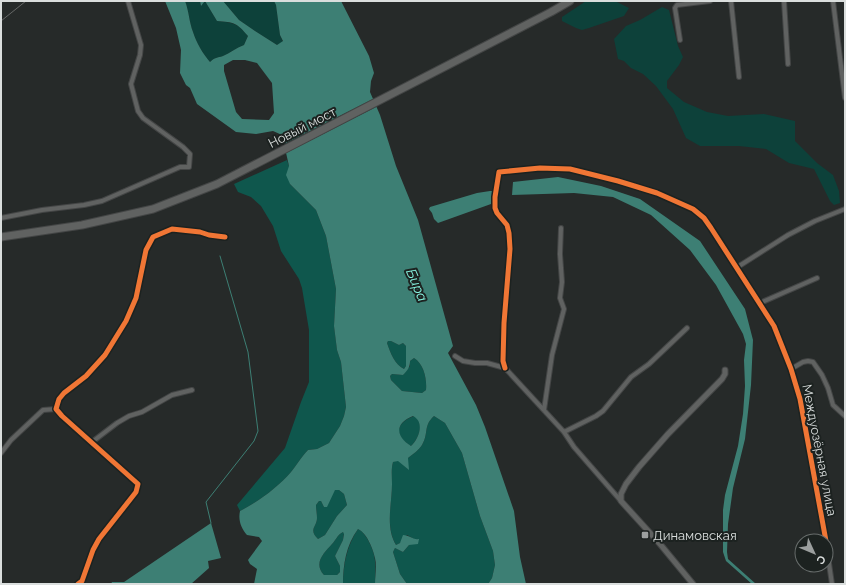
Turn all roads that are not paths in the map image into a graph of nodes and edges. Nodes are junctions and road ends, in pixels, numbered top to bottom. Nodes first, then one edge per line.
1 (128, 1) edge
2 (570, 1) edge
3 (710, 1) edge
4 (732, 1) edge
5 (784, 1) edge
6 (833, 1) edge
7 (680, 40) dead end
8 (788, 64) dead end
9 (739, 77) dead end
10 (845, 98) edge
11 (845, 209) edge
12 (1, 218) edge
13 (561, 228) dead end
14 (1, 237) edge
15 (225, 237) dead end
16 (736, 268) junction
17 (817, 278) dead end
18 (760, 303) junction
19 (687, 328) dead end
20 (455, 356) dead end
21 (505, 368) junction
22 (791, 369) junction
23 (725, 370) dead end
24 (192, 390) dead end
25 (56, 409) junction
26 (544, 410) junction
27 (845, 416) edge
28 (564, 432) junction
29 (92, 442) junction
30 (1, 453) edge
31 (621, 501) junction
32 (824, 533) edge
33 (830, 573) edge
34 (78, 584) edge
35 (693, 584) edge
36 (832, 584) edge

1 - 12 street
2 - 14 main road, Новый мост
3 - 7 street
4 - 9 street
5 - 8 street
6 - 10 street
11 - 16 street
13 - 26 street
15 - 25 street
16 - 18 street, Междуозёрная улица
16 - 21 street, Междуозёрная улица
17 - 18 street
18 - 22 street, Междуозёрная улица
19 - 28 street
20 - 21 street
21 - 26 street
22 - 27 street
22 - 32 street, Междуозёрная улица
23 - 31 street
24 - 29 street
25 - 29 street
25 - 30 street
26 - 28 street
28 - 31 street
29 - 34 street
31 - 35 street
33 - 36 street, Междуозёрная улица

